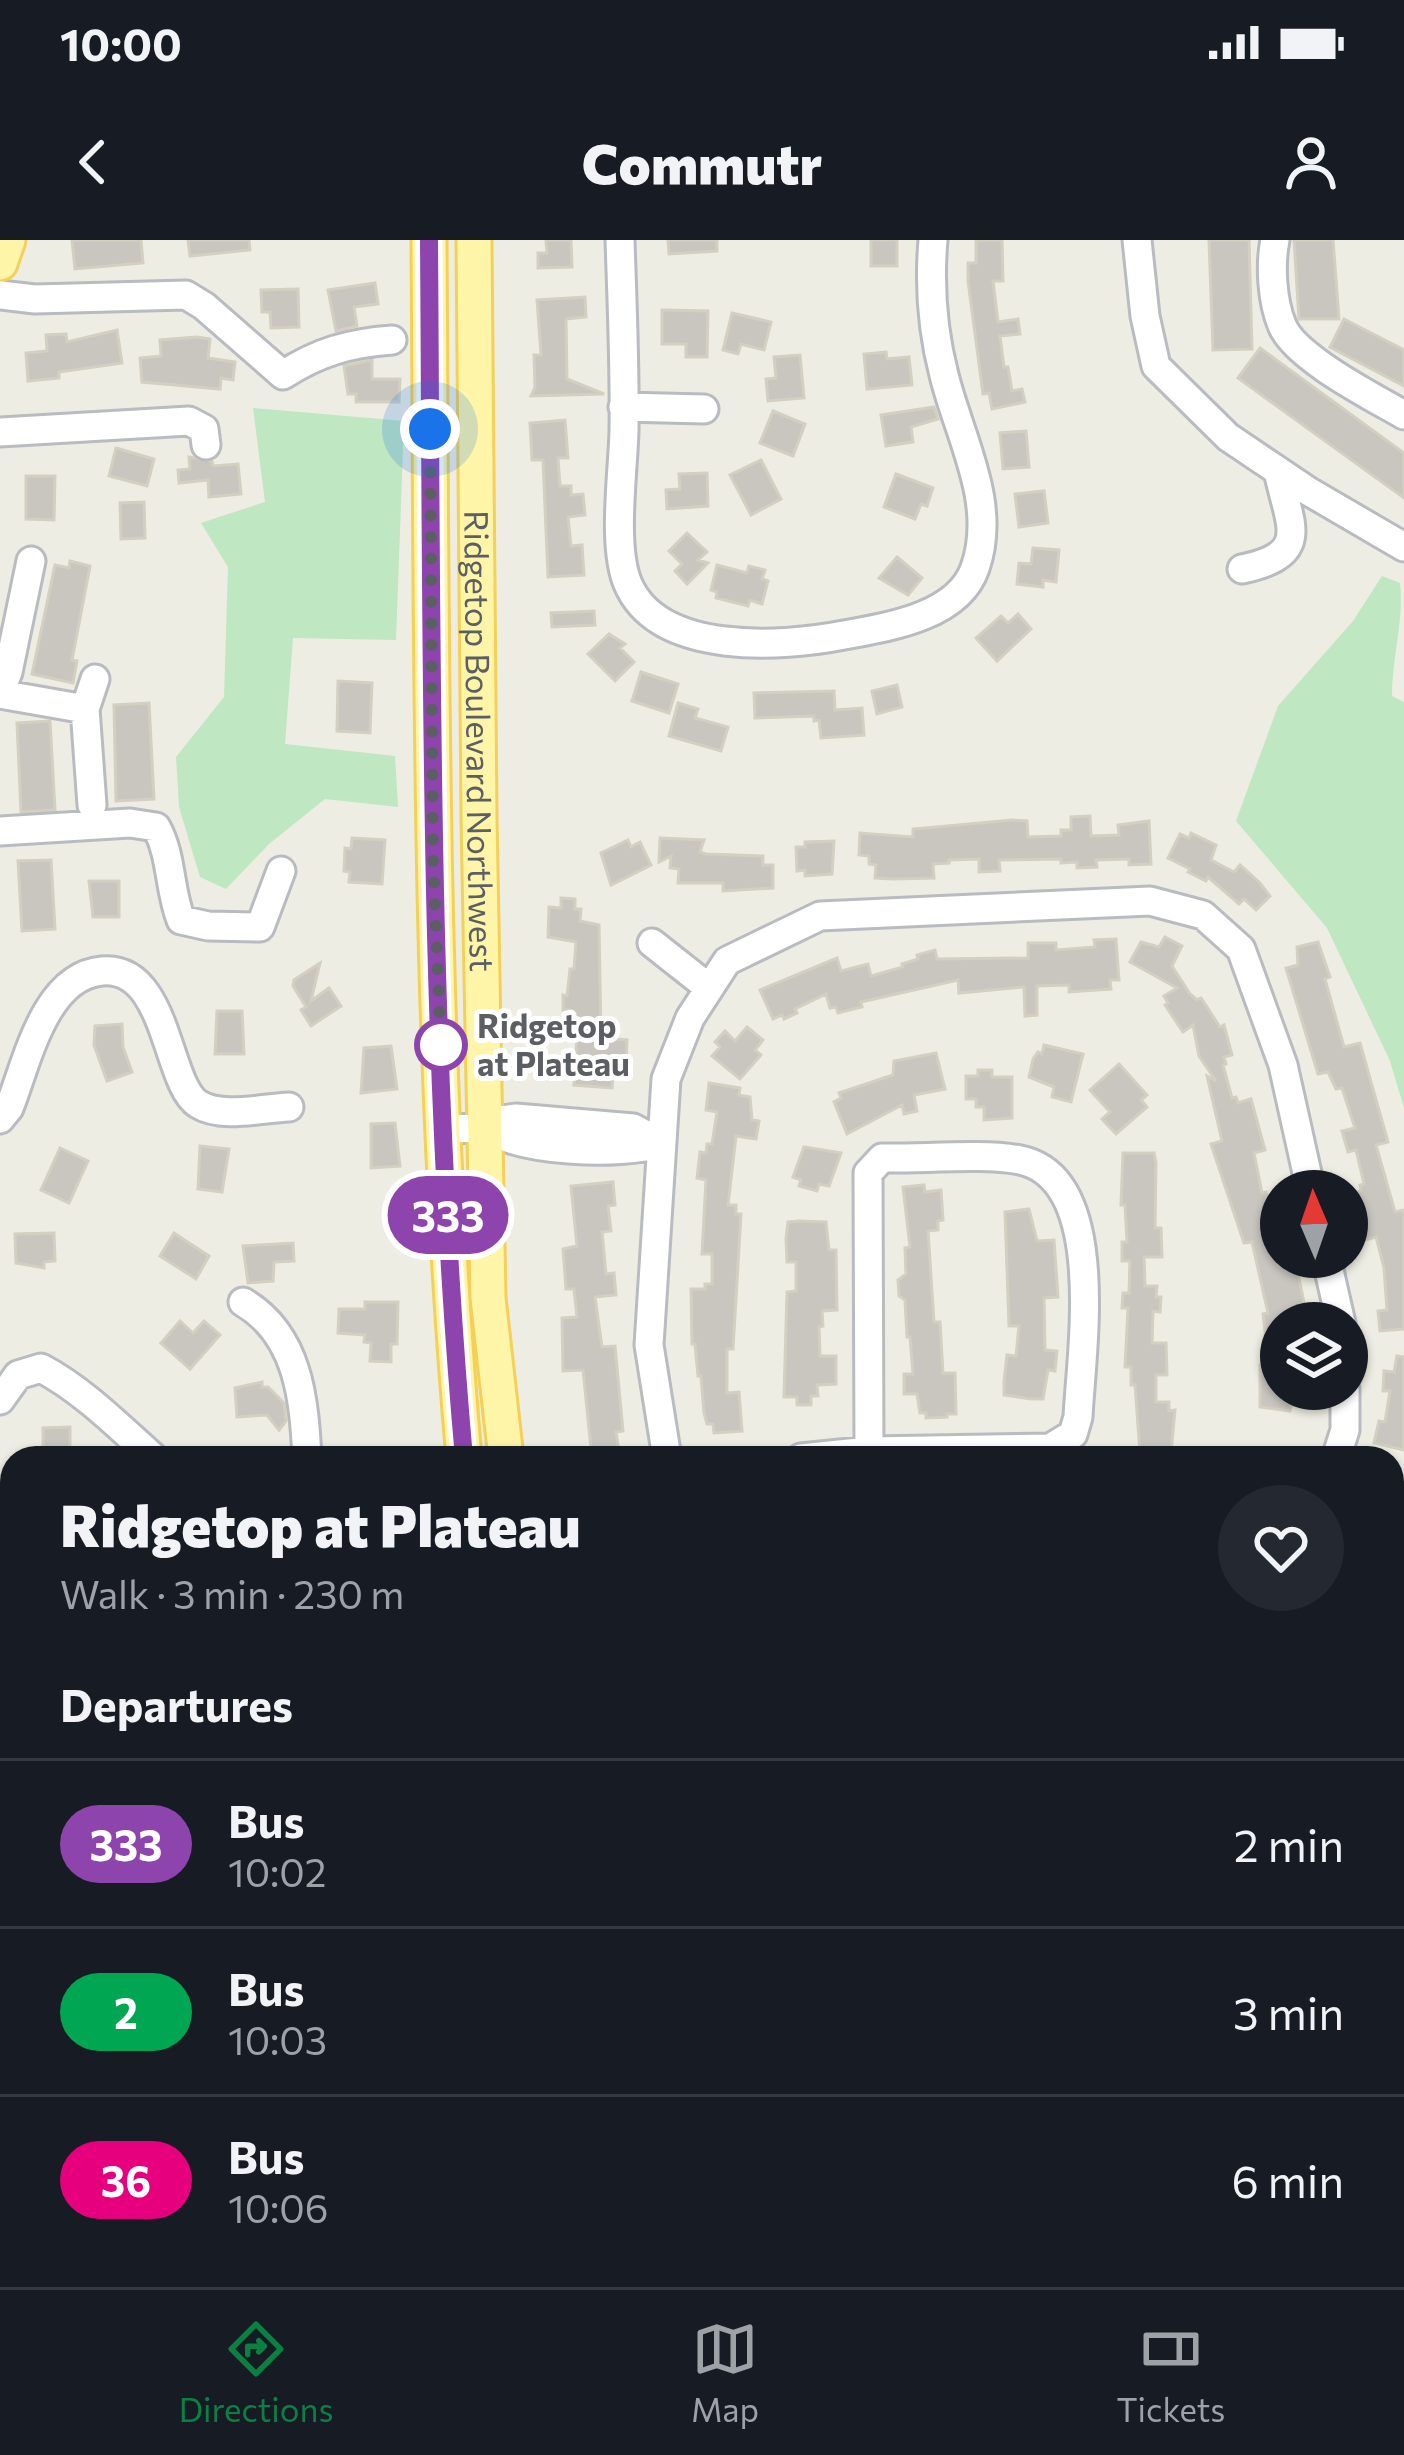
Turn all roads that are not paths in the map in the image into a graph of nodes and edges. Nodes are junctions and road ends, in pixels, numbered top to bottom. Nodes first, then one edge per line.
1 (8, 240) edge
2 (429, 240) edge
3 (474, 240) edge
4 (620, 240) edge
5 (933, 240) edge
6 (1136, 240) edge
7 (1275, 240) edge
8 (0, 263) edge
9 (0, 295) edge
10 (392, 340) dead end
11 (623, 407) junction
12 (704, 409) dead end
13 (1404, 415) edge
14 (0, 432) edge
15 (206, 445) dead end
16 (1278, 471) junction
17 (1404, 547) edge
18 (31, 561) dead end
19 (432, 564) junction
20 (476, 565) junction
21 (1241, 569) dead end
22 (95, 679) dead end
23 (0, 693) edge
24 (86, 709) junction
25 (478, 729) junction
26 (92, 805) dead end
27 (0, 831) edge
28 (281, 872) dead end
29 (652, 943) dead end
30 (709, 988) junction
31 (289, 1107) dead end
32 (0, 1119) edge
33 (486, 1128) junction
34 (445, 1129) junction
35 (661, 1143) junction
36 (1307, 1170) edge
37 (243, 1302) dead end
38 (0, 1400) edge
39 (1345, 1410) edge
40 (141, 1446) edge
41 (306, 1446) edge
42 (463, 1446) edge
43 (505, 1446) edge
44 (665, 1446) edge
45 (869, 1446) edge
46 (1054, 1446) edge
47 (1340, 1446) edge

1 - 8 main road
2 - 19 main road, Ridgetop Boulevard Northwest
3 - 20 main road, Ridgetop Boulevard Northwest
4 - 11 street
5 - 11 street
6 - 16 street
7 - 13 street
9 - 10 street
11 - 12 street
14 - 15 street
16 - 17 street
16 - 21 street
18 - 23 street
19 - 20 street
19 - 25 main road
19 - 34 main road, Ridgetop Boulevard Northwest
20 - 25 main road, Ridgetop Boulevard Northwest
22 - 24 street
23 - 24 street
24 - 26 street
25 - 33 main road, Ridgetop Boulevard Northwest
27 - 28 street
29 - 30 street
30 - 35 street
30 - 36 street
31 - 32 street
33 - 34 street
33 - 35 street
33 - 43 main road, Ridgetop Boulevard Northwest
34 - 42 main road, Ridgetop Boulevard Northwest
35 - 44 street
37 - 41 street
38 - 40 street
39 - 47 street
45 - 46 street

